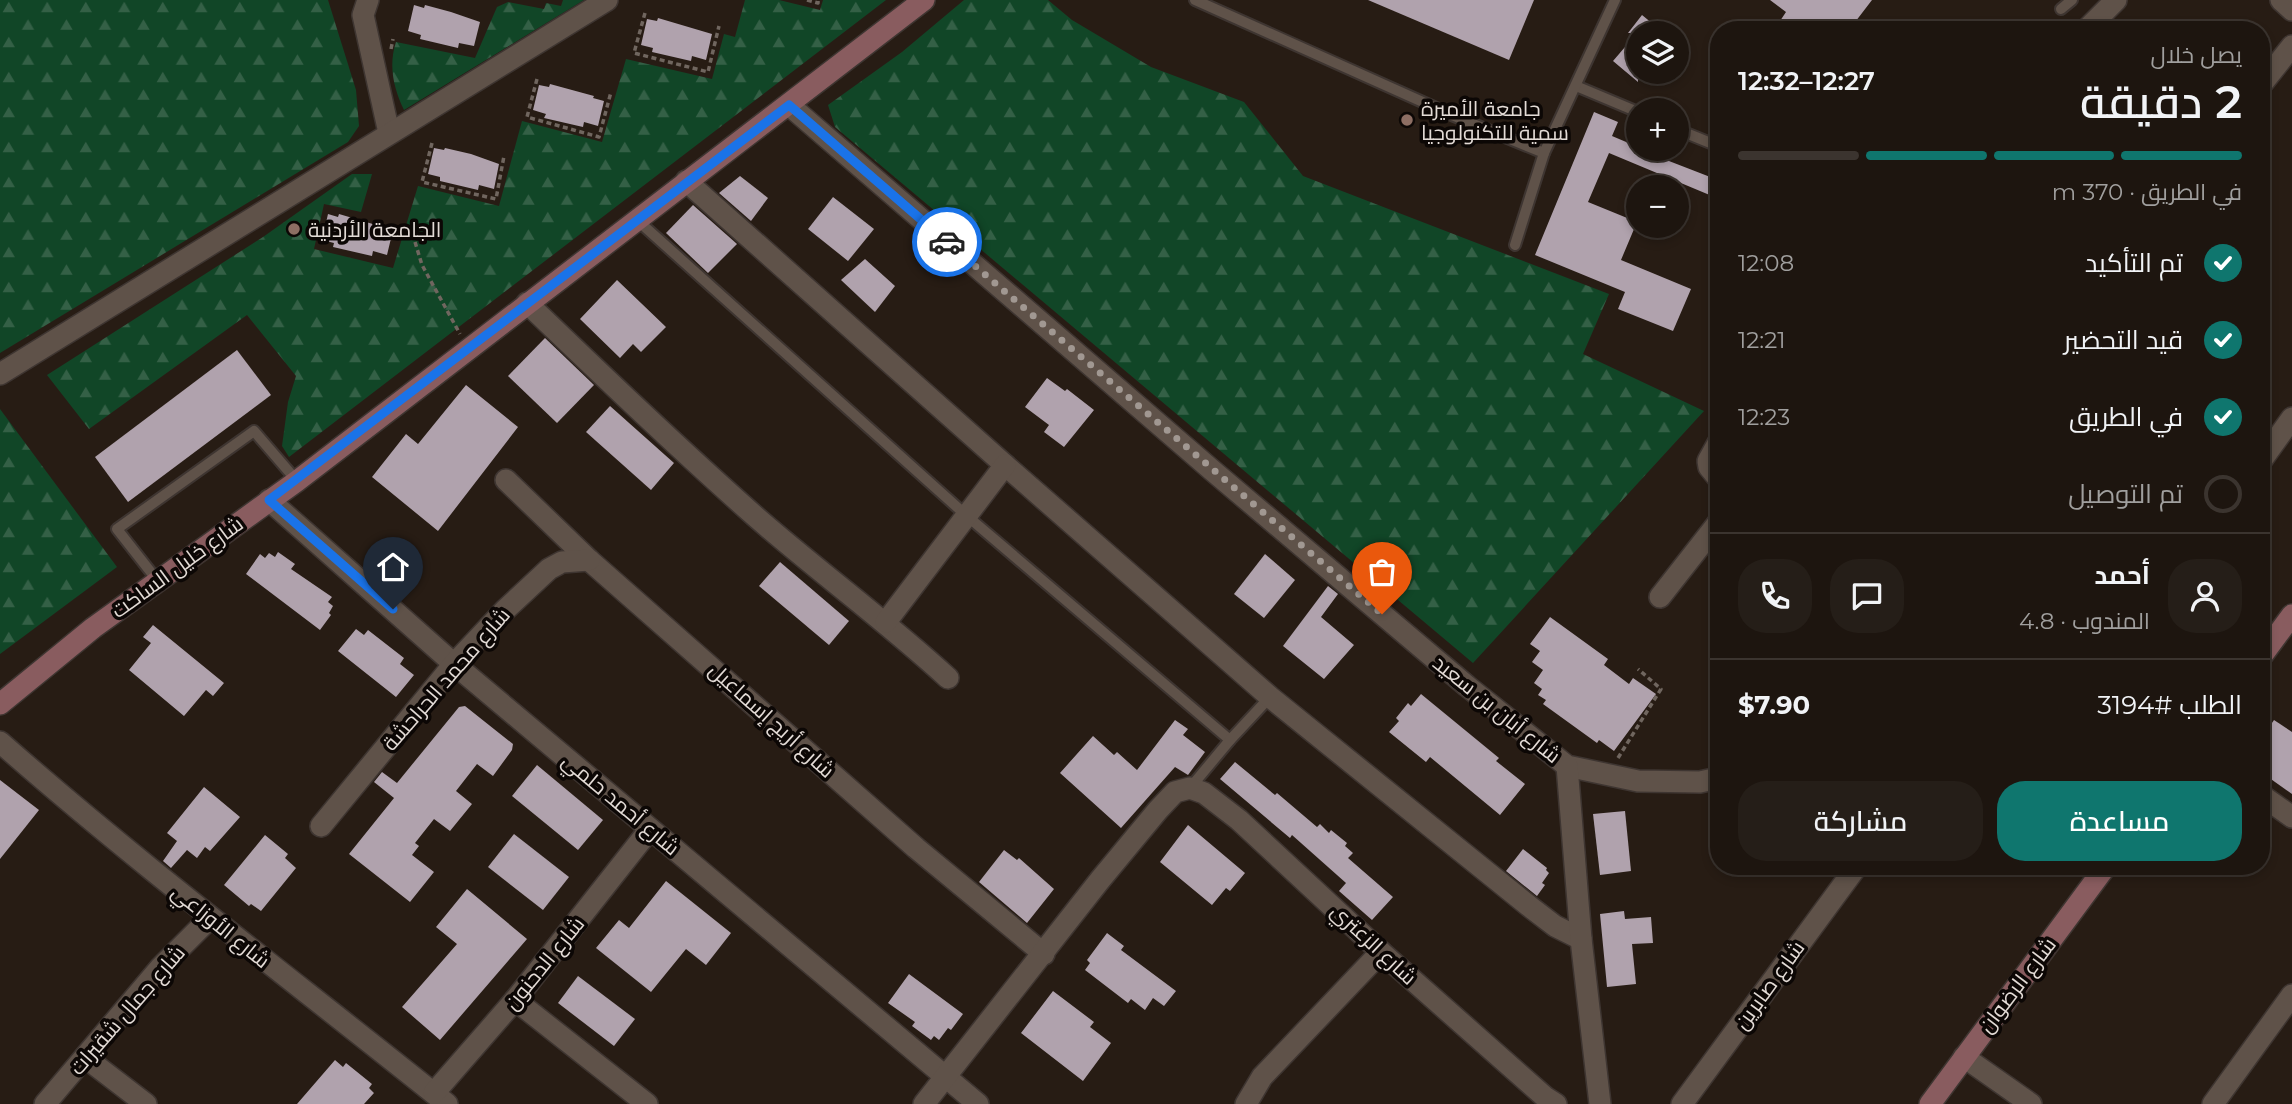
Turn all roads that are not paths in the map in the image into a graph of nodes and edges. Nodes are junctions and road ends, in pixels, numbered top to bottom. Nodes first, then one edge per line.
1 (368, 0) edge
2 (607, 0) edge
3 (924, 0) edge
4 (1195, 0) edge
5 (1615, 0) edge
6 (2072, 0) edge
7 (2116, 0) edge
8 (2281, 0) edge
9 (2061, 9) dead end
10 (2292, 10) edge
11 (2095, 21) edge
12 (2292, 46) edge
13 (2270, 74) edge
14 (1576, 86) junction
15 (789, 105) junction
16 (1626, 108) edge
17 (389, 133) junction
18 (1689, 134) edge
19 (1710, 143) edge
20 (1544, 153) junction
21 (686, 181) junction
22 (636, 219) junction
23 (1515, 245) dead end
24 (527, 303) junction
25 (0, 374) edge
26 (2292, 418) edge
27 (2270, 449) edge
28 (1004, 465) junction
29 (506, 480) dead end
30 (297, 481) junction
31 (269, 500) junction
32 (967, 516) junction
33 (1710, 533) edge
34 (589, 560) junction
35 (157, 580) junction
36 (1660, 597) dead end
37 (2292, 615) edge
38 (886, 622) junction
39 (2270, 645) edge
40 (454, 664) junction
41 (948, 678) dead end
42 (1270, 697) junction
43 (0, 704) edge
44 (1230, 740) junction
45 (0, 742) edge
46 (1567, 766) junction
47 (1710, 780) edge
48 (1190, 788) junction
49 (2270, 801) edge
50 (2292, 817) edge
51 (321, 826) dead end
52 (650, 829) junction
53 (1850, 875) edge
54 (2099, 875) edge
55 (210, 918) junction
56 (1581, 939) junction
57 (1381, 953) junction
58 (1044, 954) junction
59 (2292, 996) edge
60 (515, 1000) junction
61 (1964, 1057) junction
62 (86, 1058) junction
63 (946, 1077) junction
64 (441, 1099) edge
65 (45, 1104) edge
66 (146, 1104) edge
67 (647, 1104) edge
68 (924, 1104) edge
69 (978, 1104) edge
70 (1246, 1104) edge
71 (1556, 1104) edge
72 (1601, 1104) edge
73 (1682, 1104) edge
74 (1930, 1104) edge
75 (2031, 1104) edge
76 (2213, 1104) edge

1 - 17 street
2 - 17 street
3 - 15 street, شارع خليل الساكت
4 - 20 lane
5 - 14 lane
6 - 9 lane
7 - 11 street
8 - 10 street
12 - 13 street
14 - 16 lane
14 - 20 lane
15 - 21 street, شارع خليل الساكت
15 - 46 street, شارع أبان بن سعيد
17 - 25 street
18 - 19 lane
20 - 23 lane
21 - 22 street, شارع خليل الساكت
21 - 28 street
22 - 24 street, شارع خليل الساكت
22 - 32 lane
24 - 30 street, شارع خليل الساكت
24 - 38 street
26 - 27 street
28 - 32 street
28 - 42 street
29 - 34 street, شارع أريج إسماعيل
30 - 31 street, شارع خليل الساكت
30 - 35 lane
31 - 35 street, شارع خليل الساكت
31 - 40 street, شارع أحمد حلمي
32 - 38 street
32 - 44 lane
33 - 36 street
34 - 40 street, شارع محمد الحراحشة
34 - 58 street, شارع أريج إسماعيل
35 - 43 street, شارع خليل الساكت
37 - 39 street
38 - 41 street
40 - 51 street, شارع محمد الحراحشة
40 - 52 street, شارع أحمد حلمي
42 - 44 lane
42 - 56 street
44 - 48 lane
45 - 55 street, شارع الأوزاعي
46 - 47 street
46 - 56 street
48 - 57 street, شارع الزعتري
48 - 58 street
49 - 50 street
52 - 60 street, شارع الدحنون
52 - 63 street, شارع أحمد حلمي
53 - 73 street, شارع صابرين
54 - 61 street, شارع الرضوان
55 - 62 street, شارع جمال شقيرات
55 - 64 street, شارع الأوزاعي
56 - 72 street
57 - 70 street
57 - 71 street, شارع الزعتري
58 - 63 street
59 - 76 street
60 - 64 street, شارع الدحنون
60 - 67 street
61 - 74 street, شارع الرضوان
61 - 75 street
62 - 65 street, شارع جمال شقيرات
62 - 66 street
63 - 68 street
63 - 69 street, شارع أحمد حلمي

